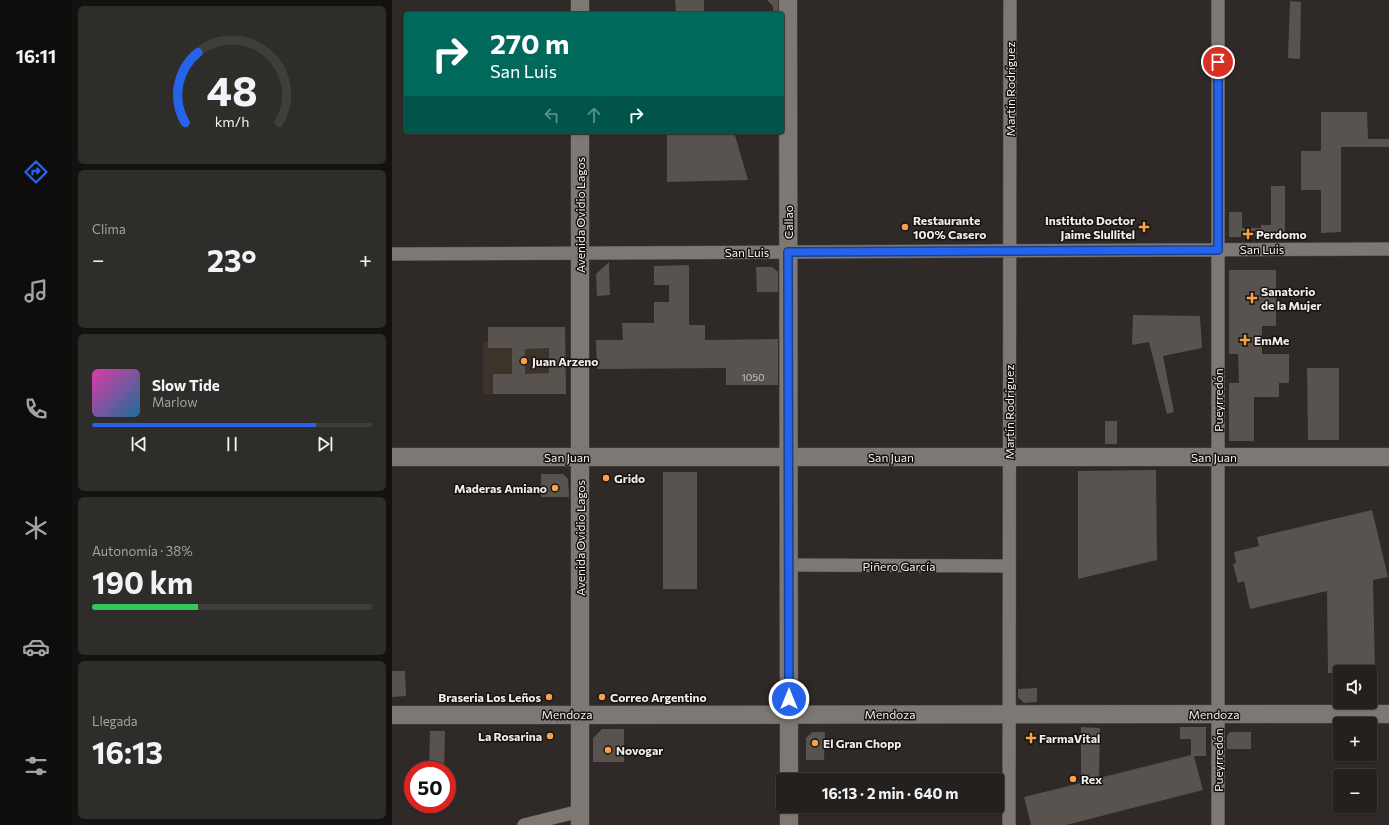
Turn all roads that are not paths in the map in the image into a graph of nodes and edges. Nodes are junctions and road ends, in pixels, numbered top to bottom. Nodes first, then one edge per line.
1 (580, 0) edge
2 (788, 0) edge
3 (1010, 0) edge
4 (1218, 0) edge
5 (580, 12) edge
6 (580, 134) edge
7 (1389, 249) edge
8 (1218, 250) junction
9 (1010, 251) junction
10 (788, 252) junction
11 (392, 254) edge
12 (580, 254) junction
13 (392, 457) edge
14 (580, 457) junction
15 (789, 457) junction
16 (1010, 457) junction
17 (1218, 457) junction
18 (1389, 457) edge
19 (789, 565) junction
20 (1010, 566) junction
21 (580, 714) junction
22 (789, 714) junction
23 (1009, 714) junction
24 (1218, 714) junction
25 (1389, 714) edge
26 (392, 715) edge
27 (789, 773) edge
28 (790, 813) edge
29 (580, 818) edge
30 (524, 825) edge
31 (790, 825) edge
32 (1009, 825) edge
33 (1218, 825) edge

1 - 5 main road
2 - 10 main road, Callao
3 - 9 street, Martín Rodríguez
4 - 8 street, Pueyrredón
6 - 12 main road, Avenida Ovidio Lagos
7 - 8 street, San Luis
8 - 9 street, San Luis
8 - 17 street, Pueyrredón
9 - 10 street, San Luis
9 - 16 street, Martín Rodríguez
10 - 12 street, San Luis
10 - 15 main road, Callao
11 - 12 street, San Luis
12 - 14 main road, Avenida Ovidio Lagos
13 - 14 main road, San Juan
14 - 15 main road, San Juan
14 - 21 main road, Avenida Ovidio Lagos
15 - 16 main road, San Juan
15 - 19 main road, Callao
16 - 17 main road, San Juan
16 - 20 street, Martín Rodríguez
17 - 18 main road, San Juan
17 - 24 street, Pueyrredón
19 - 20 street, Piñero García
19 - 22 main road, Callao
20 - 23 street, Martín Rodríguez
21 - 22 main road, Mendoza
21 - 26 main road, Mendoza
21 - 29 main road, Avenida Ovidio Lagos
22 - 23 main road, Mendoza
22 - 27 main road, Callao
23 - 24 main road, Mendoza
23 - 32 street, Martín Rodríguez
24 - 25 main road, Mendoza
24 - 33 street, Pueyrredón
28 - 31 main road
29 - 30 street

